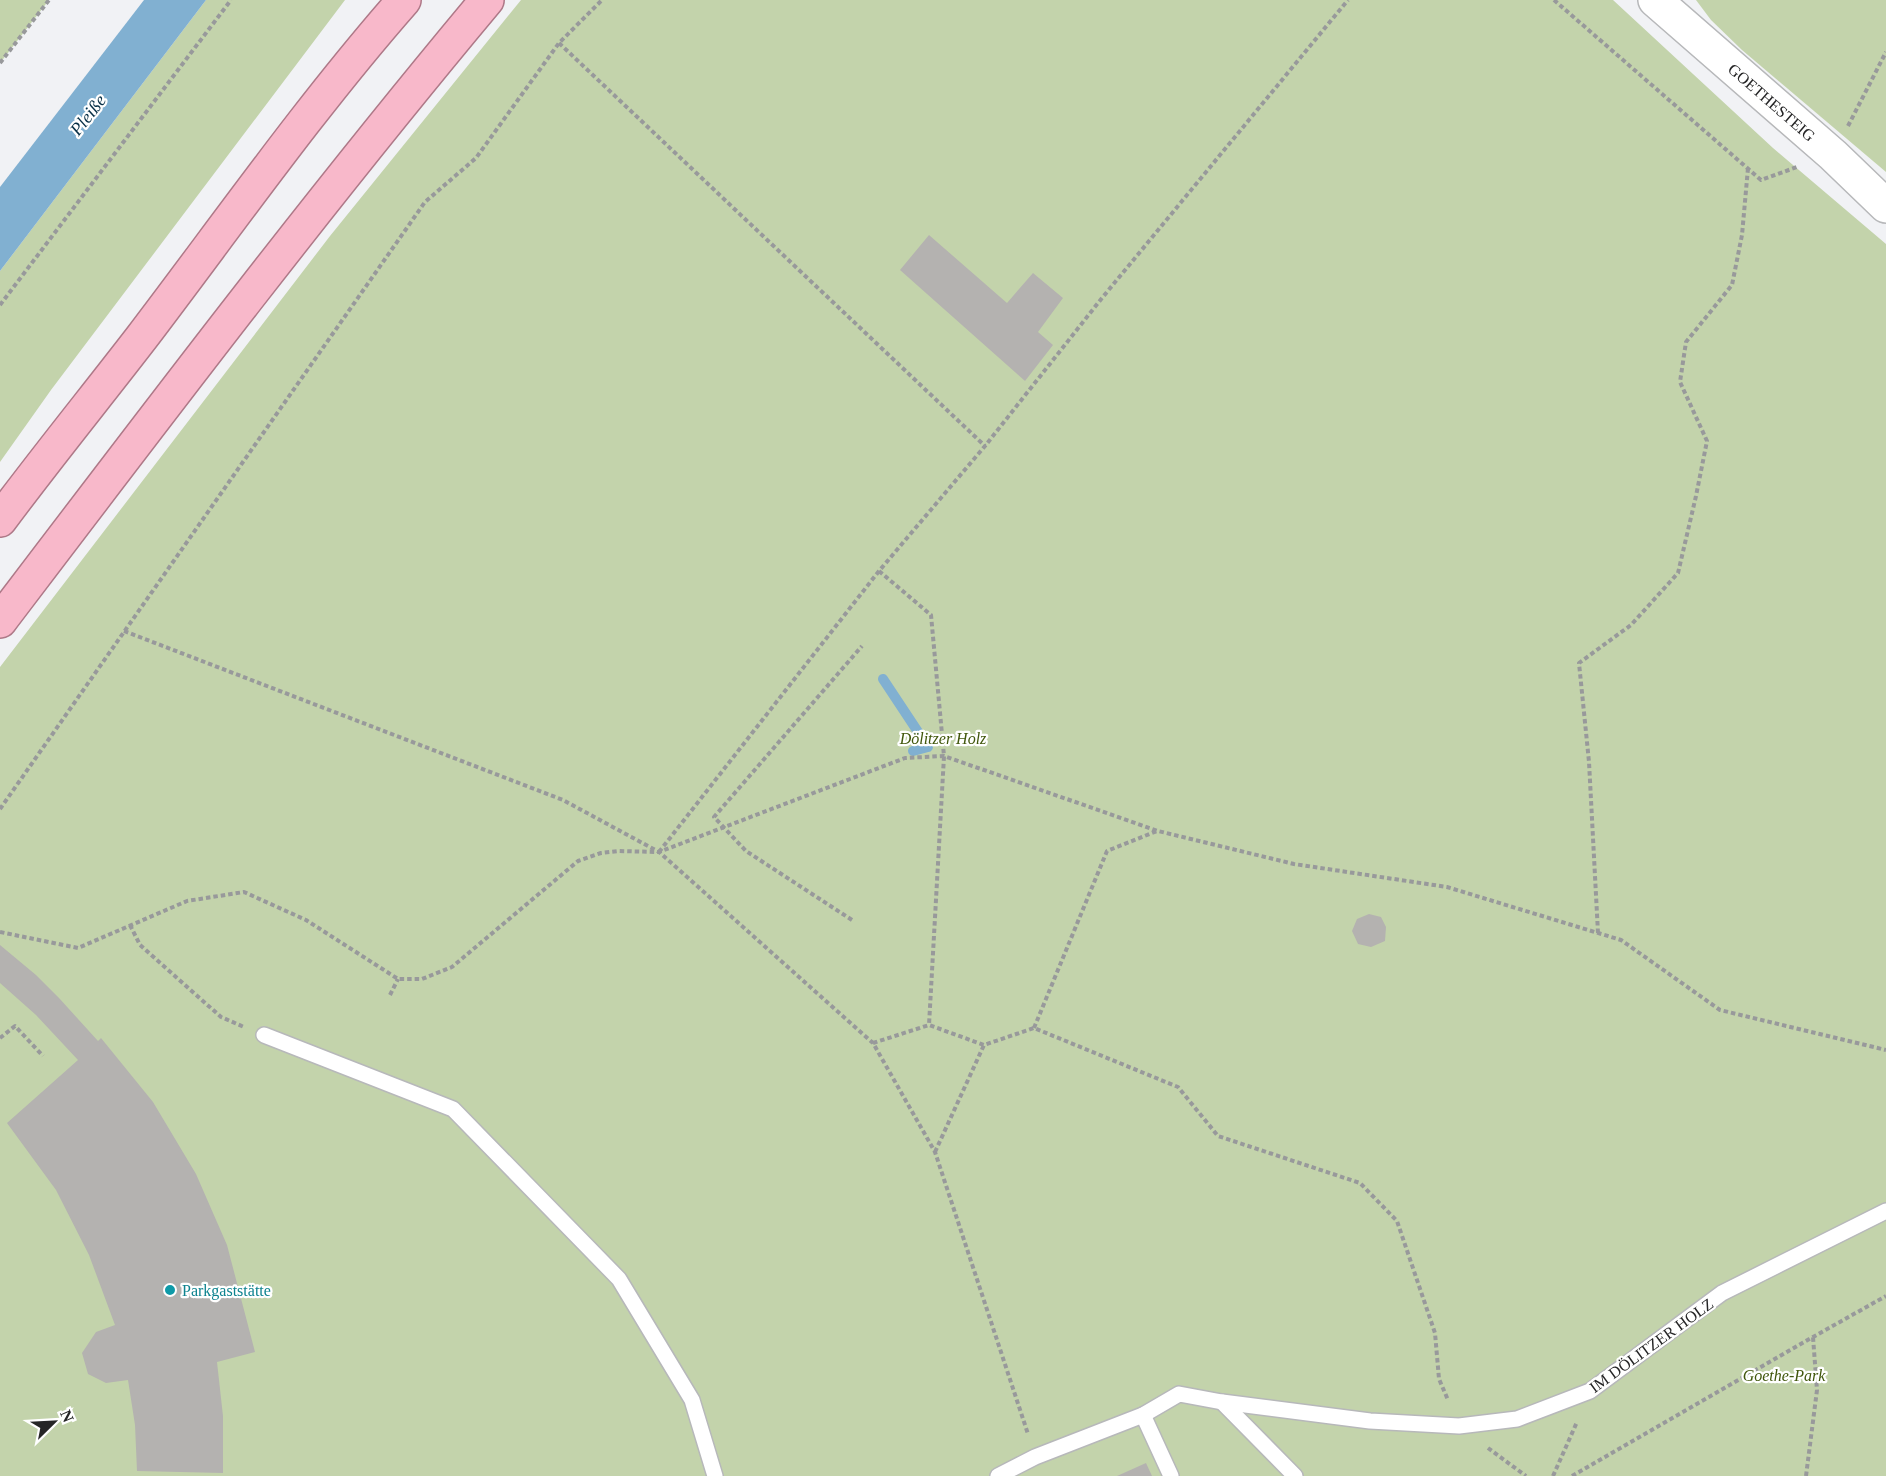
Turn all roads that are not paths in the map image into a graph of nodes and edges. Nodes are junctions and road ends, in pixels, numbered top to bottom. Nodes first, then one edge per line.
1 (487, 0) edge
2 (1655, 0) edge
3 (402, 2) edge
4 (1886, 207) edge
5 (0, 520) edge
6 (0, 621) edge
7 (264, 1035) road end
8 (1886, 1211) edge
9 (1222, 1402) junction
10 (1143, 1415) junction
11 (715, 1476) edge
12 (998, 1476) edge
13 (1171, 1476) edge
14 (1295, 1476) edge

1 - 6 highway
2 - 4 main road, GOETHESTEIG
3 - 5 highway
7 - 11 lane
8 - 9 lane, IM DÖLITZER HOLZ
9 - 10 lane, IM DÖLITZER HOLZ
9 - 14 lane
10 - 12 lane, IM DÖLITZER HOLZ
10 - 13 lane

